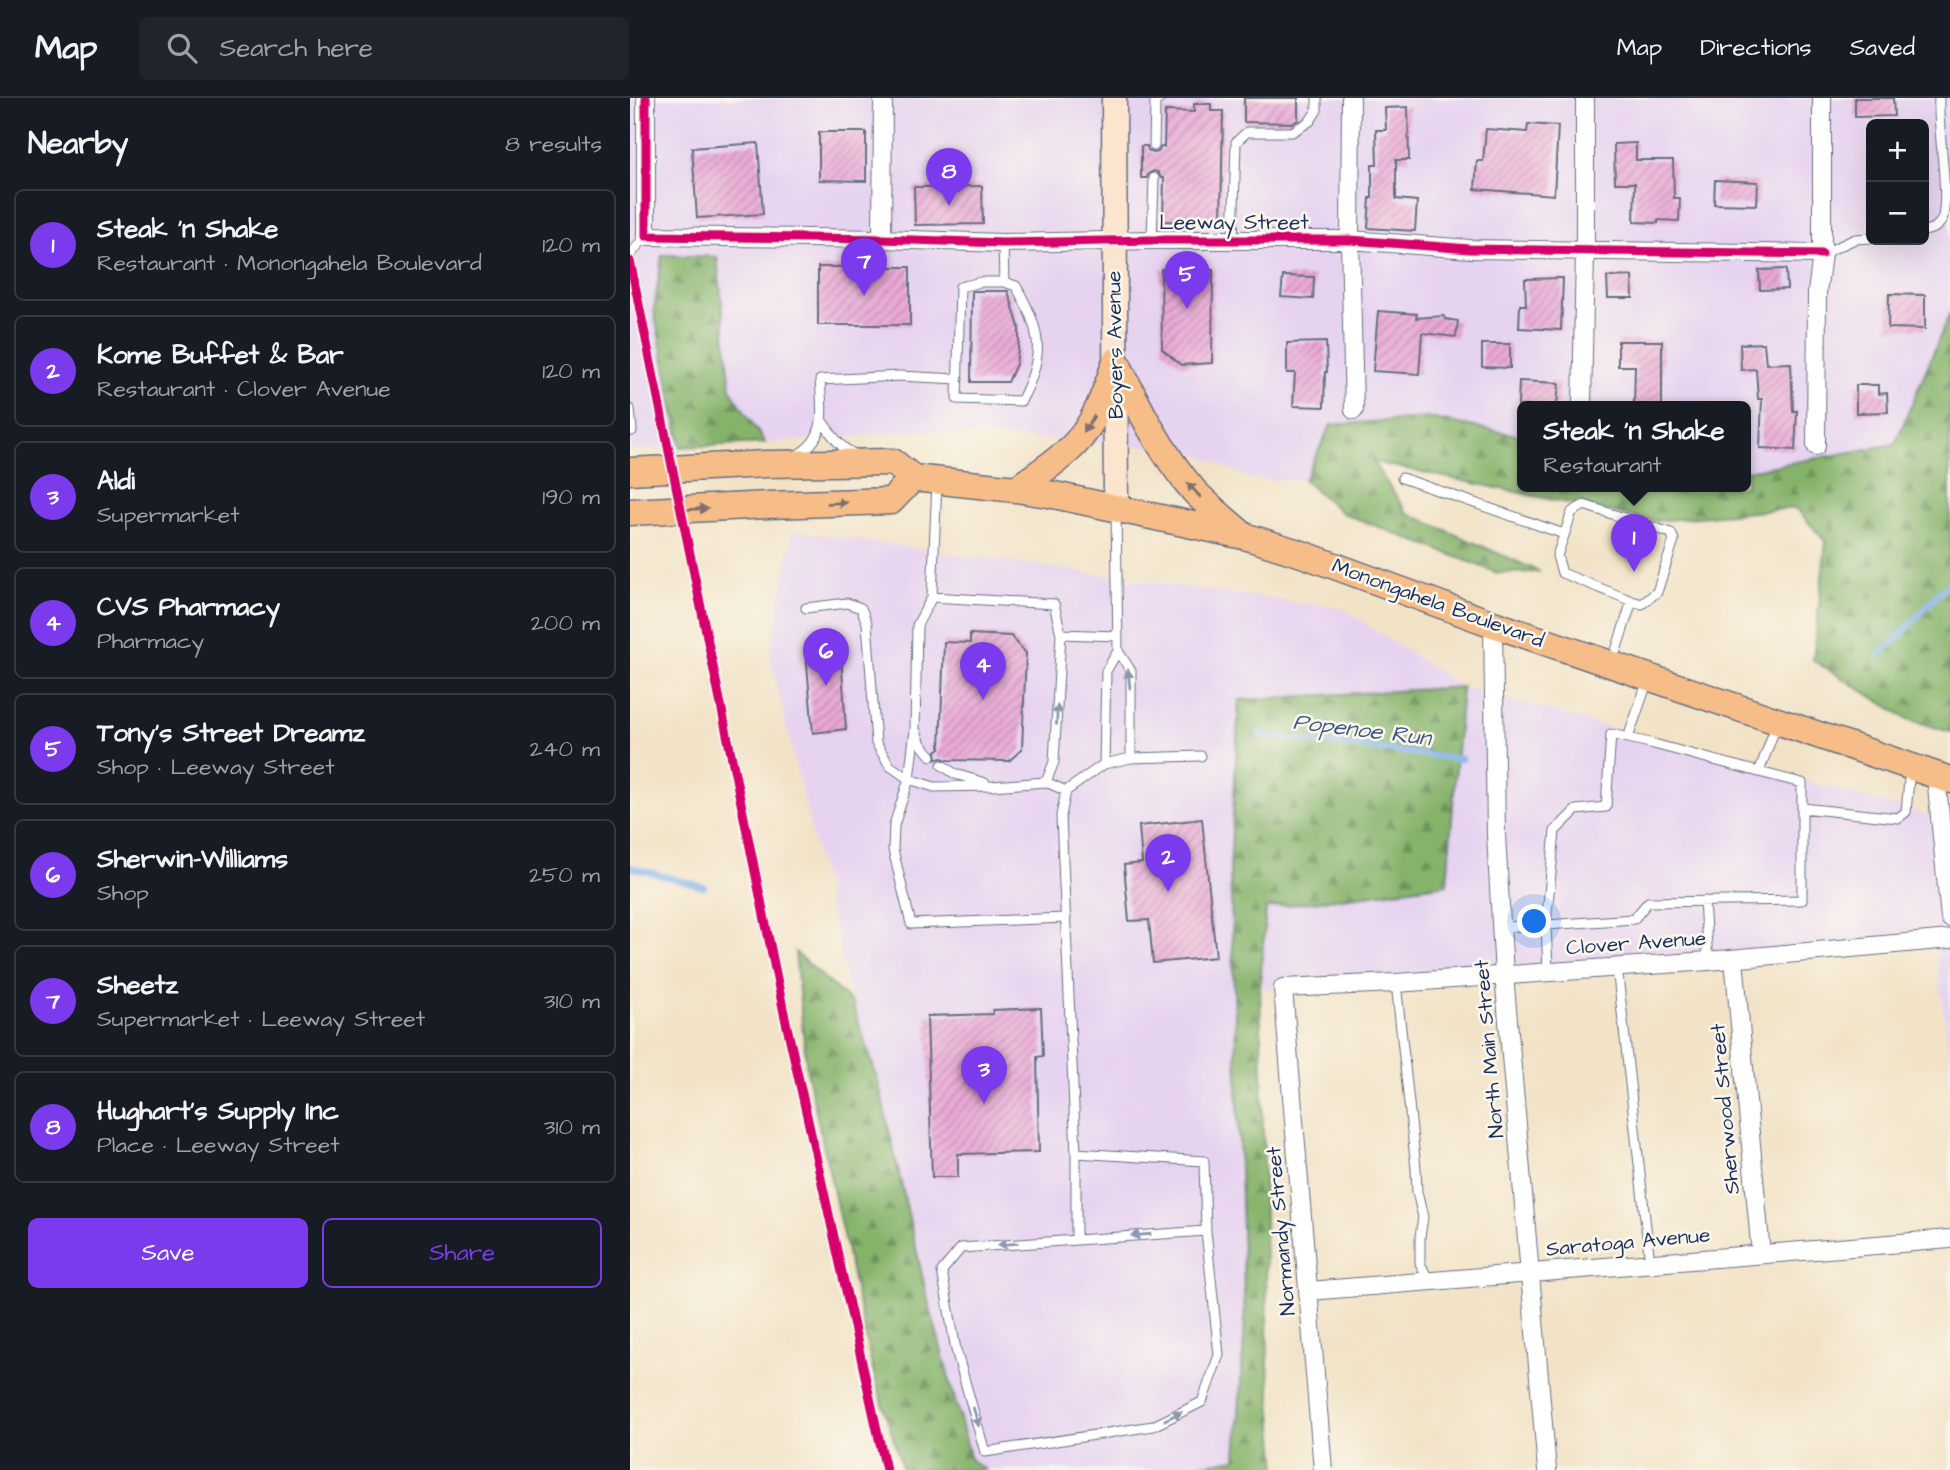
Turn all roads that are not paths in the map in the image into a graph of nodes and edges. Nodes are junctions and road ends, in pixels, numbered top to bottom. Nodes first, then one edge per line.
1 (646, 98) edge
2 (883, 98) edge
3 (1114, 98) edge
4 (1161, 98) edge
5 (1317, 98) edge
6 (1351, 98) edge
7 (1585, 98) edge
8 (1822, 98) edge
9 (1939, 98) edge
10 (1154, 146) dead end
11 (1154, 178) dead end
12 (1929, 231) edge
13 (646, 236) junction
14 (1866, 238) edge
15 (882, 239) junction
16 (1152, 240) junction
17 (1350, 240) junction
18 (1114, 241) junction
19 (1233, 241) junction
20 (1003, 243) junction
21 (1585, 249) junction
22 (1822, 254) junction
23 (630, 255) edge
24 (1004, 282) junction
25 (1116, 361) junction
26 (958, 379) junction
27 (1581, 401) edge
28 (630, 409) edge
29 (1354, 410) dead end
30 (822, 421) junction
31 (632, 431) dead end
32 (1816, 446) dead end
33 (876, 463) junction
34 (774, 464) junction
35 (630, 471) edge
36 (1402, 478) dead end
37 (925, 479) junction
38 (1016, 489) junction
39 (1116, 508) junction
40 (630, 512) edge
41 (1564, 534) junction
42 (1244, 536) junction
43 (932, 597) junction
44 (1632, 601) junction
45 (806, 608) dead end
46 (1493, 624) junction
47 (1061, 634) junction
48 (1118, 636) junction
49 (1118, 651) junction
50 (1611, 664) junction
51 (1649, 677) junction
52 (1778, 722) junction
53 (915, 730) junction
54 (1628, 738) junction
55 (932, 756) dead end
56 (1201, 756) dead end
57 (1131, 758) junction
58 (1104, 764) junction
59 (942, 765) dead end
60 (1910, 767) junction
61 (1759, 772) junction
62 (1943, 778) edge
63 (909, 779) junction
64 (1046, 782) junction
65 (992, 786) junction
66 (1066, 791) junction
67 (1802, 808) junction
68 (1704, 901) junction
69 (1066, 918) junction
70 (1950, 918) edge
71 (1546, 925) junction
72 (1502, 927) junction
73 (1950, 939) edge
74 (1734, 959) junction
75 (1708, 961) junction
76 (1617, 967) junction
77 (1548, 971) junction
78 (1504, 975) junction
79 (1396, 984) junction
80 (1283, 988) joint
81 (1076, 1153) junction
82 (1206, 1231) junction
83 (1076, 1239) junction
84 (1950, 1239) edge
85 (1761, 1254) junction
86 (1650, 1263) junction
87 (1531, 1273) junction
88 (1429, 1281) junction
89 (1309, 1291) junction
90 (1323, 1470) edge
91 (1547, 1470) edge

1 - 13 street
2 - 15 street
3 - 18 street, Boyers Avenue
4 - 10 lane
5 - 19 lane
6 - 17 street
7 - 21 street
8 - 22 street
9 - 12 lane
11 - 16 lane
13 - 15 street, Leeway Street
13 - 23 lane
14 - 22 lane
15 - 20 street, Leeway Street
16 - 18 street, Leeway Street
16 - 19 street, Leeway Street
17 - 19 street, Leeway Street
17 - 21 street, Leeway Street
17 - 29 street
18 - 20 street, Leeway Street
18 - 25 street, Boyers Avenue
20 - 24 lane
21 - 22 street, Leeway Street
21 - 27 street
22 - 32 street
24 - 26 lane
24 - 26 lane
25 -> 38 main road
25 - 39 street, Boyers Avenue
42 -> 25 main road
26 - 30 lane
28 - 31 lane
30 - 33 lane
30 - 34 lane
33 - 34 main road, Monongahela Boulevard
33 - 37 main road, Monongahela Boulevard
34 - 35 main road, Monongahela Boulevard
36 - 41 lane
37 - 38 main road, Monongahela Boulevard
40 -> 37 main road
37 - 43 lane
38 - 39 main road, Monongahela Boulevard
39 - 42 main road, Monongahela Boulevard
39 - 48 lane
41 - 44 lane
41 - 44 lane
42 - 46 main road, Monongahela Boulevard
43 - 47 lane
43 - 53 lane
44 - 50 lane
45 - 63 lane
46 - 50 main road, Monongahela Boulevard
46 - 72 street, North Main Street
47 - 48 lane
64 -> 47 lane
48 - 49 lane
57 -> 49 lane
49 - 58 lane
50 - 51 main road, Monongahela Boulevard
51 - 52 main road, Monongahela Boulevard
51 - 54 lane
52 - 60 main road, Monongahela Boulevard
52 - 61 lane
53 - 55 lane
53 - 63 lane
54 - 61 lane
54 - 71 lane
56 - 57 lane
57 - 58 lane
58 - 66 lane
59 - 65 lane
60 - 62 main road, Monongahela Boulevard
60 - 67 lane
61 - 67 lane
62 - 70 street
63 - 65 lane
63 - 69 lane
64 - 65 lane
64 - 66 lane
66 - 69 lane
67 - 68 lane
68 - 71 lane
68 - 75 lane
69 - 81 lane
71 - 72 lane
71 - 77 lane
72 - 78 street, North Main Street
73 - 74 street, Clover Avenue
74 - 75 street, Clover Avenue
74 - 85 street, Sherwood Street
75 - 76 street, Clover Avenue
76 - 77 street, Clover Avenue
76 - 86 lane
77 - 78 street, Clover Avenue
78 - 79 street, Clover Avenue
78 - 87 street, North Main Street
79 - 80 street, Clover Avenue
79 - 88 lane
80 - 89 street, Normandy Street
81 - 82 lane
81 - 83 lane
82 -> 83 lane
83 -> 82 lane
84 - 85 street, Saratoga Avenue
85 - 86 street, Saratoga Avenue
86 - 87 street, Saratoga Avenue
87 - 88 street, Saratoga Avenue
87 - 91 street, North Main Street
88 - 89 street, Saratoga Avenue
89 - 90 street, Normandy Street

